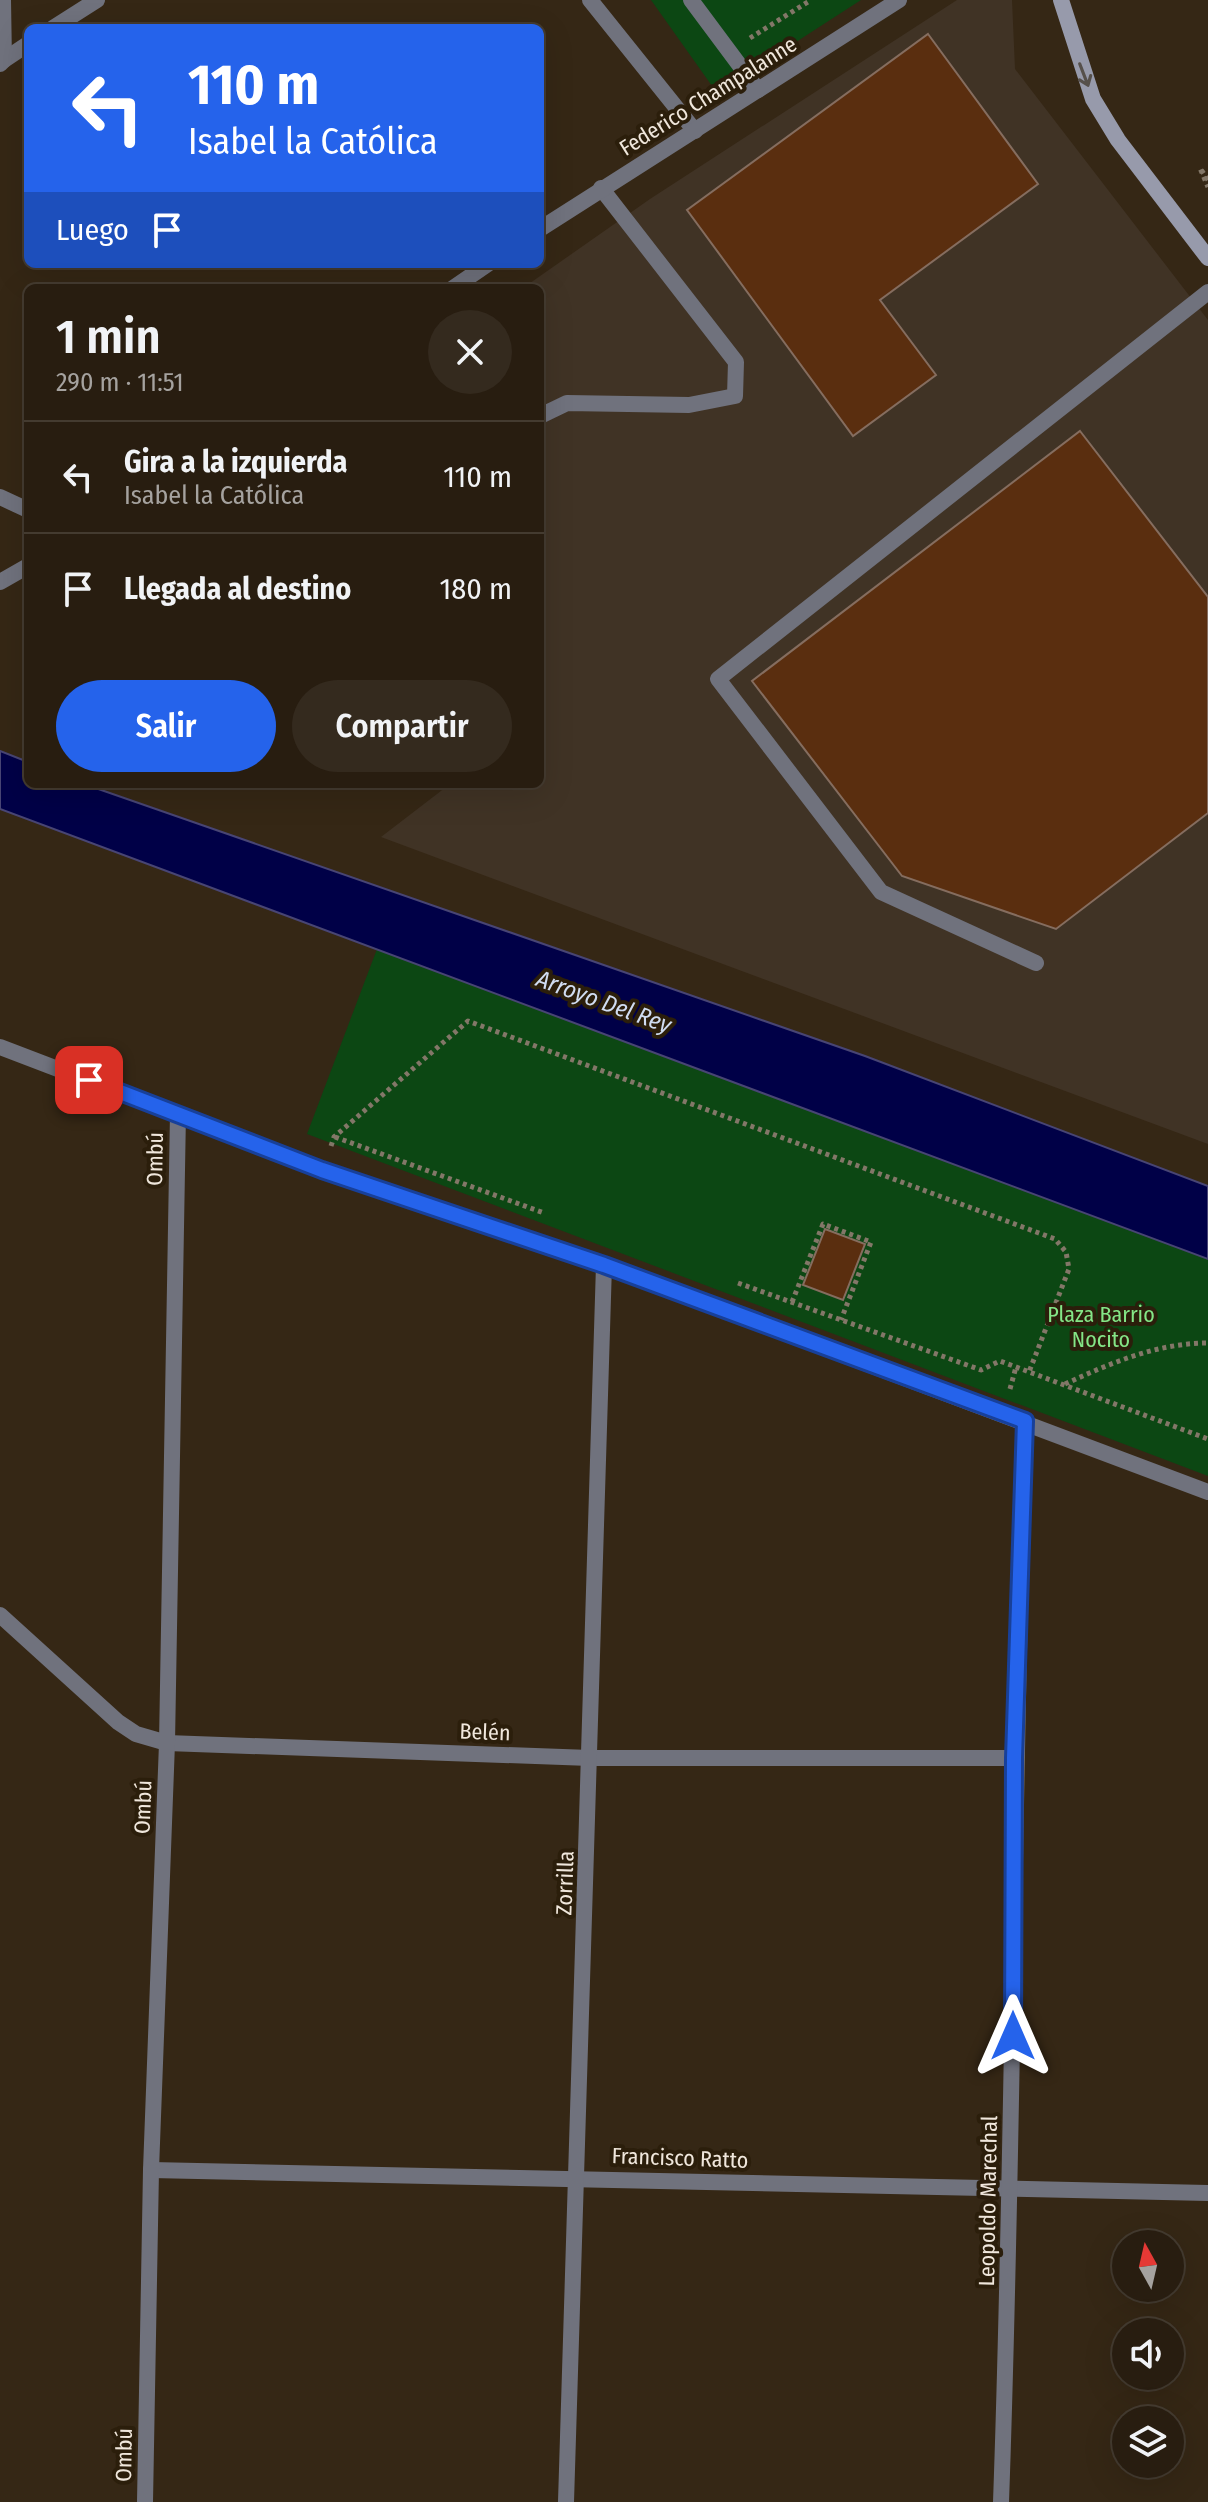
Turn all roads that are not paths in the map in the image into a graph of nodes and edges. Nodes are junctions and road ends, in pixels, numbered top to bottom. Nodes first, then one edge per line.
1 (3, 0) edge
2 (97, 0) edge
3 (590, 0) edge
4 (691, 0) edge
5 (899, 0) edge
6 (1061, 0) edge
7 (59, 24) edge
8 (24, 47) edge
9 (2, 62) edge
10 (758, 90) junction
11 (695, 131) junction
12 (601, 188) junction
13 (544, 226) edge
14 (1208, 258) edge
15 (482, 268) edge
16 (459, 284) edge
17 (1208, 292) edge
18 (544, 414) edge
19 (0, 497) edge
20 (24, 508) edge
21 (24, 568) edge
22 (0, 582) edge
23 (1036, 963) dead end
24 (0, 1047) edge
25 (178, 1113) junction
26 (604, 1265) junction
27 (1025, 1421) junction
28 (1208, 1492) edge
29 (0, 1615) edge
30 (167, 1743) junction
31 (590, 1758) junction
32 (1014, 1758) junction
33 (151, 2170) junction
34 (578, 2177) junction
35 (1012, 2191) junction
36 (1208, 2193) edge
37 (145, 2502) edge
38 (566, 2502) edge
39 (1001, 2502) edge

1 - 9 street
2 - 7 street
3 - 11 street
4 - 10 street
5 - 10 street, Federico Champalanne
6 -> 14 street
8 - 9 street
10 - 11 street, Federico Champalanne
11 - 12 street, Federico Champalanne
12 - 13 street, Federico Champalanne
12 - 18 street
15 - 16 street
17 - 23 street
19 - 20 street
21 - 22 street
24 - 25 street
25 - 26 street
25 - 30 street, Ombú
26 - 27 street
26 - 31 street, Zorrilla
27 - 28 street
27 - 32 street, Leopoldo Marechal
29 - 30 street, Belén
30 - 31 street, Belén
30 - 33 street, Ombú
31 - 32 street, Belén
31 - 34 street, Zorrilla
32 - 35 street, Leopoldo Marechal
33 - 34 street, Francisco Ratto
33 - 37 street, Ombú
34 - 35 street, Francisco Ratto
34 - 38 street, Zorrilla
35 - 36 street, Francisco Ratto
35 - 39 street, Leopoldo Marechal

